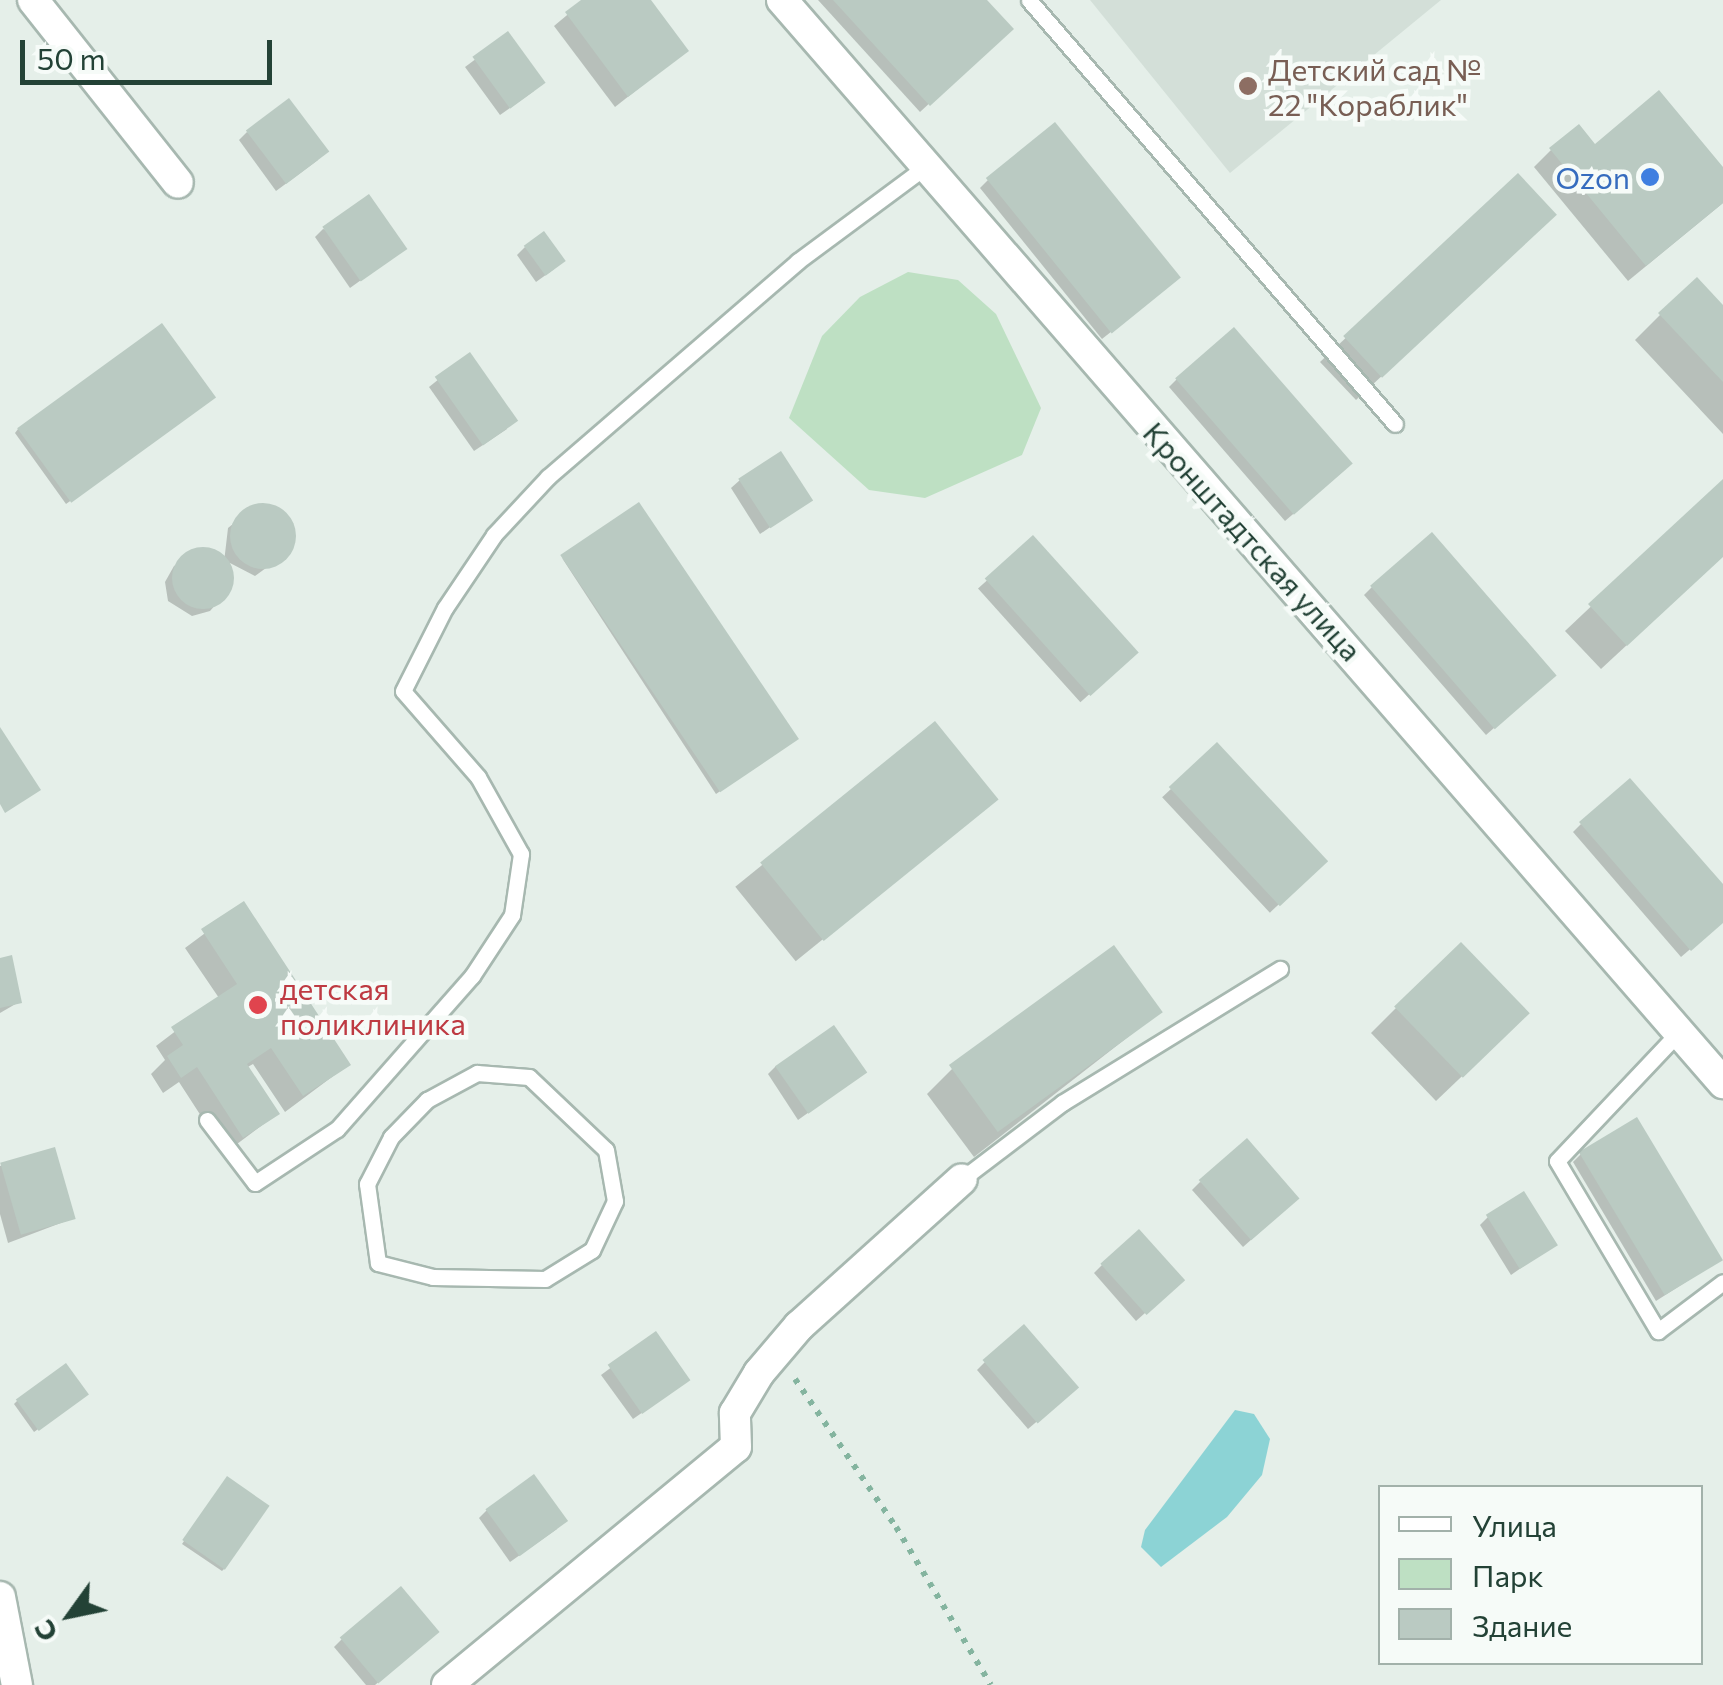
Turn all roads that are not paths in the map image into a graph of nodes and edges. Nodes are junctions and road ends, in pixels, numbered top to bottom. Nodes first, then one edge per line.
1 (33, 0) edge
2 (782, 0) edge
3 (1029, 0) edge
4 (929, 164) junction
5 (178, 183) dead end
6 (1394, 424) dead end
7 (1280, 969) dead end
8 (1678, 1033) junction
9 (1723, 1083) edge
10 (207, 1120) dead end
11 (962, 1179) joint
12 (378, 1263) joint
13 (1723, 1282) edge
14 (0, 1597) edge
15 (17, 1685) edge
16 (447, 1685) edge

1 - 5 street
2 - 4 street, Кронштадтская улица
3 - 6 lane
4 - 8 street, Кронштадтская улица
4 - 10 lane
7 - 11 lane
8 - 9 street, Кронштадтская улица
8 - 13 lane
11 - 16 street
12 - 12 lane
14 - 15 street

